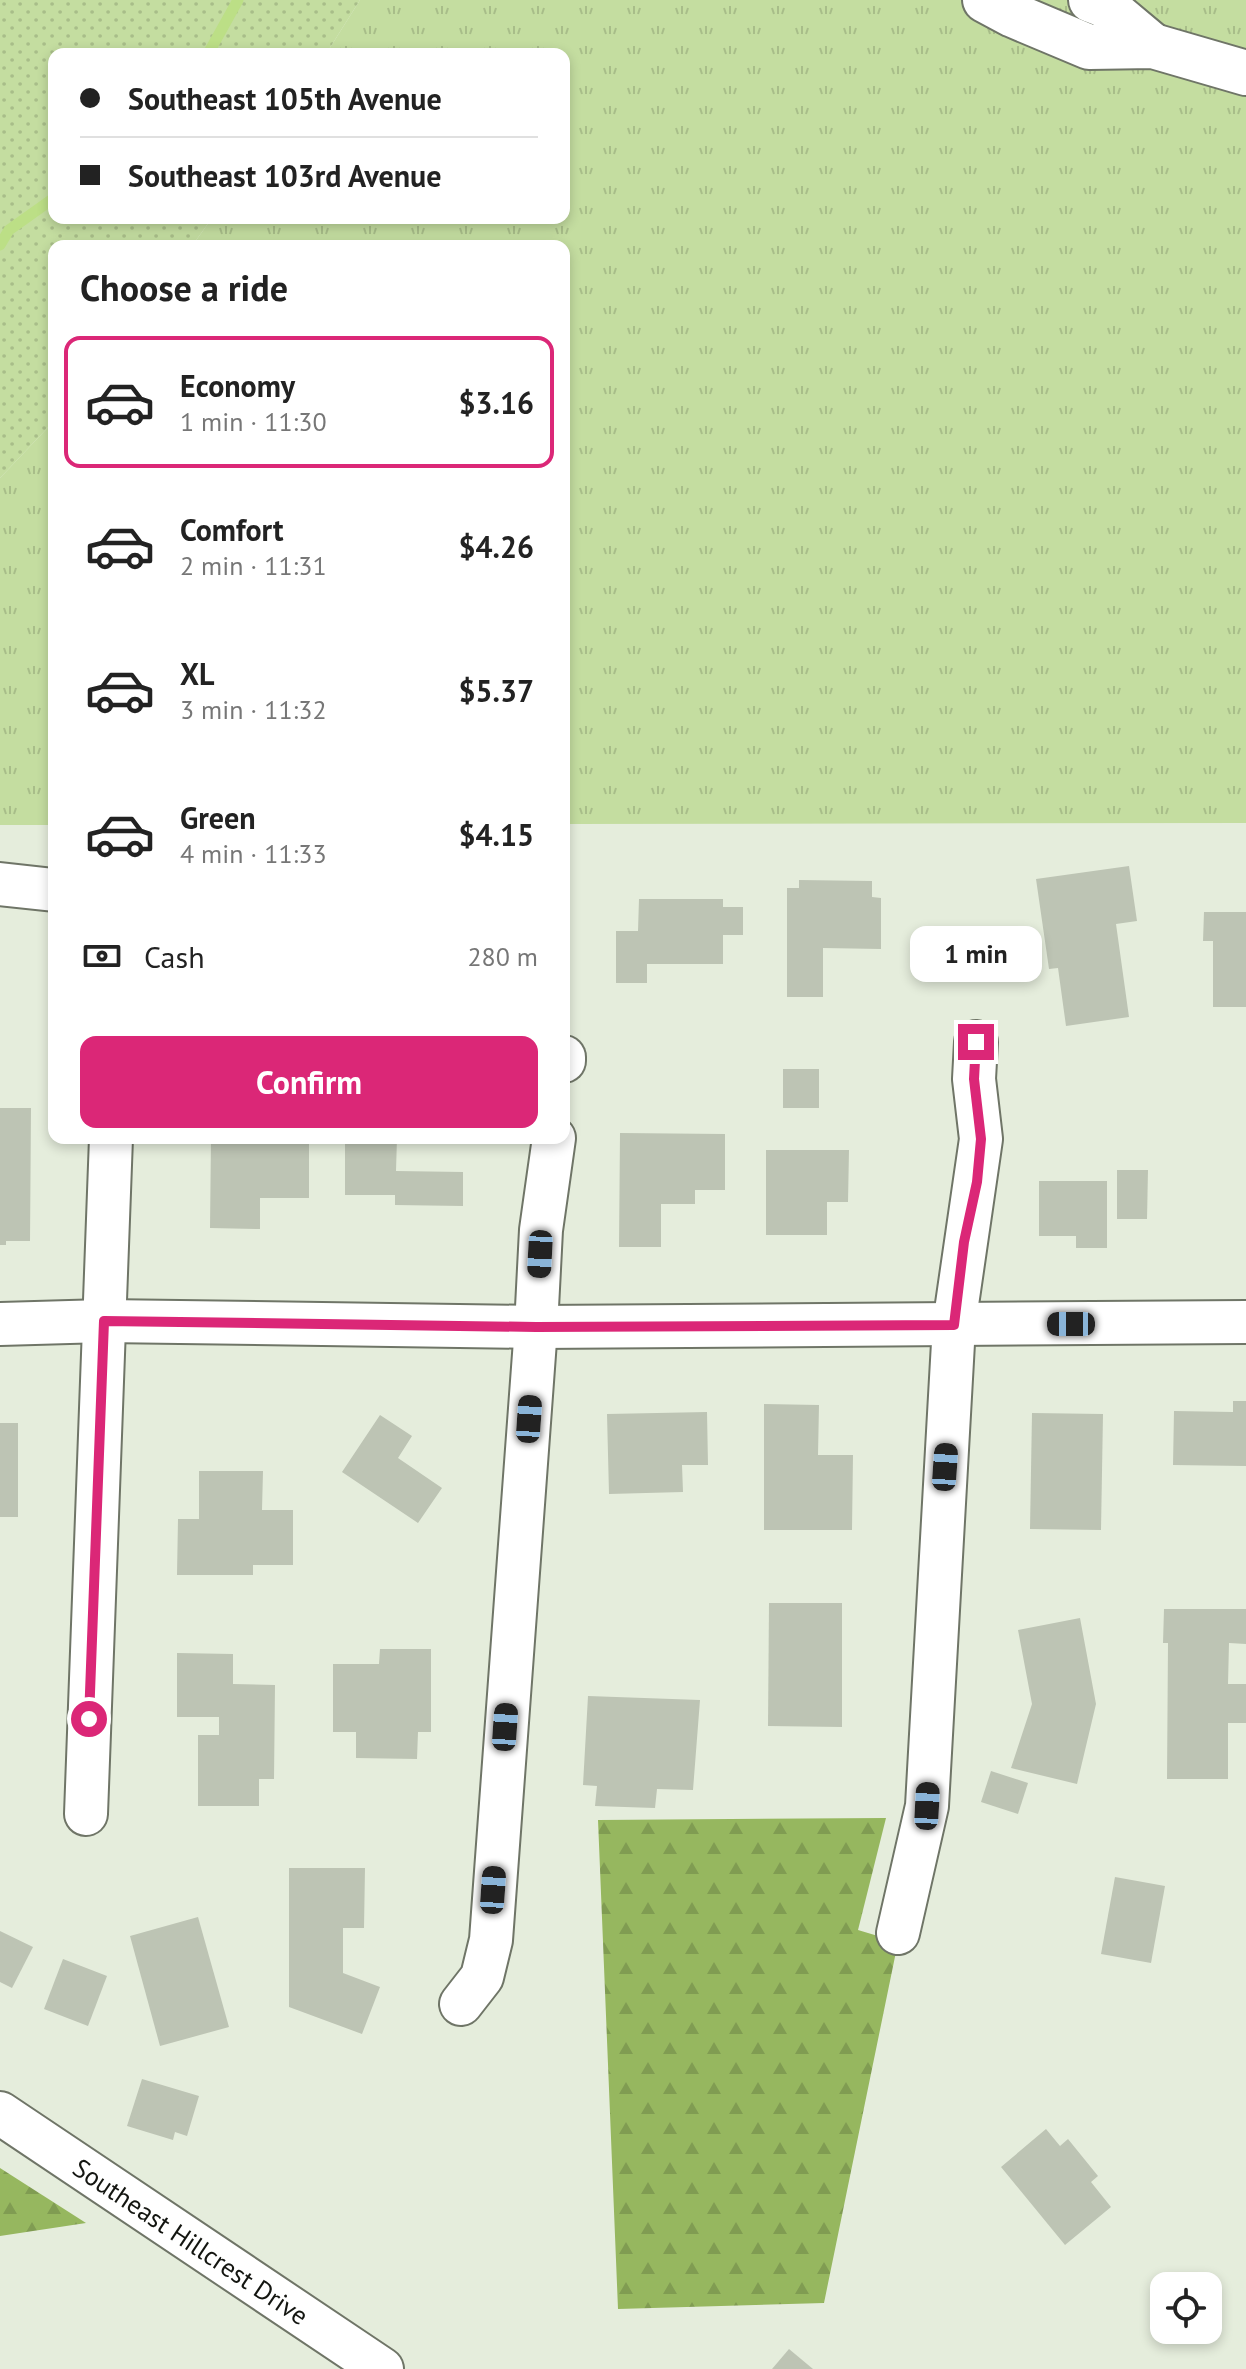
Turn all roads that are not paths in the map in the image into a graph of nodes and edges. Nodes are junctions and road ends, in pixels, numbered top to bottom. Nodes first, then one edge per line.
1 (985, 0) edge
2 (1091, 0) edge
3 (1153, 46) junction
4 (1246, 73) edge
5 (0, 884) edge
6 (48, 889) edge
7 (976, 1042) dead end
8 (111, 1144) edge
9 (553, 1144) edge
10 (104, 1321) junction
11 (1246, 1322) edge
12 (0, 1324) edge
13 (954, 1325) junction
14 (536, 1327) junction
15 (86, 1814) dead end
16 (898, 1933) dead end
17 (461, 2004) dead end
18 (0, 2113) edge
19 (382, 2369) edge

1 - 3 street
2 - 3 street
3 - 4 street
5 - 6 street
7 - 13 street
8 - 10 street
9 - 14 street
10 - 12 street
10 - 14 street
10 - 15 street
11 - 13 street
13 - 14 street
13 - 16 street
14 - 17 street
18 - 19 street, Southeast Hillcrest Drive

